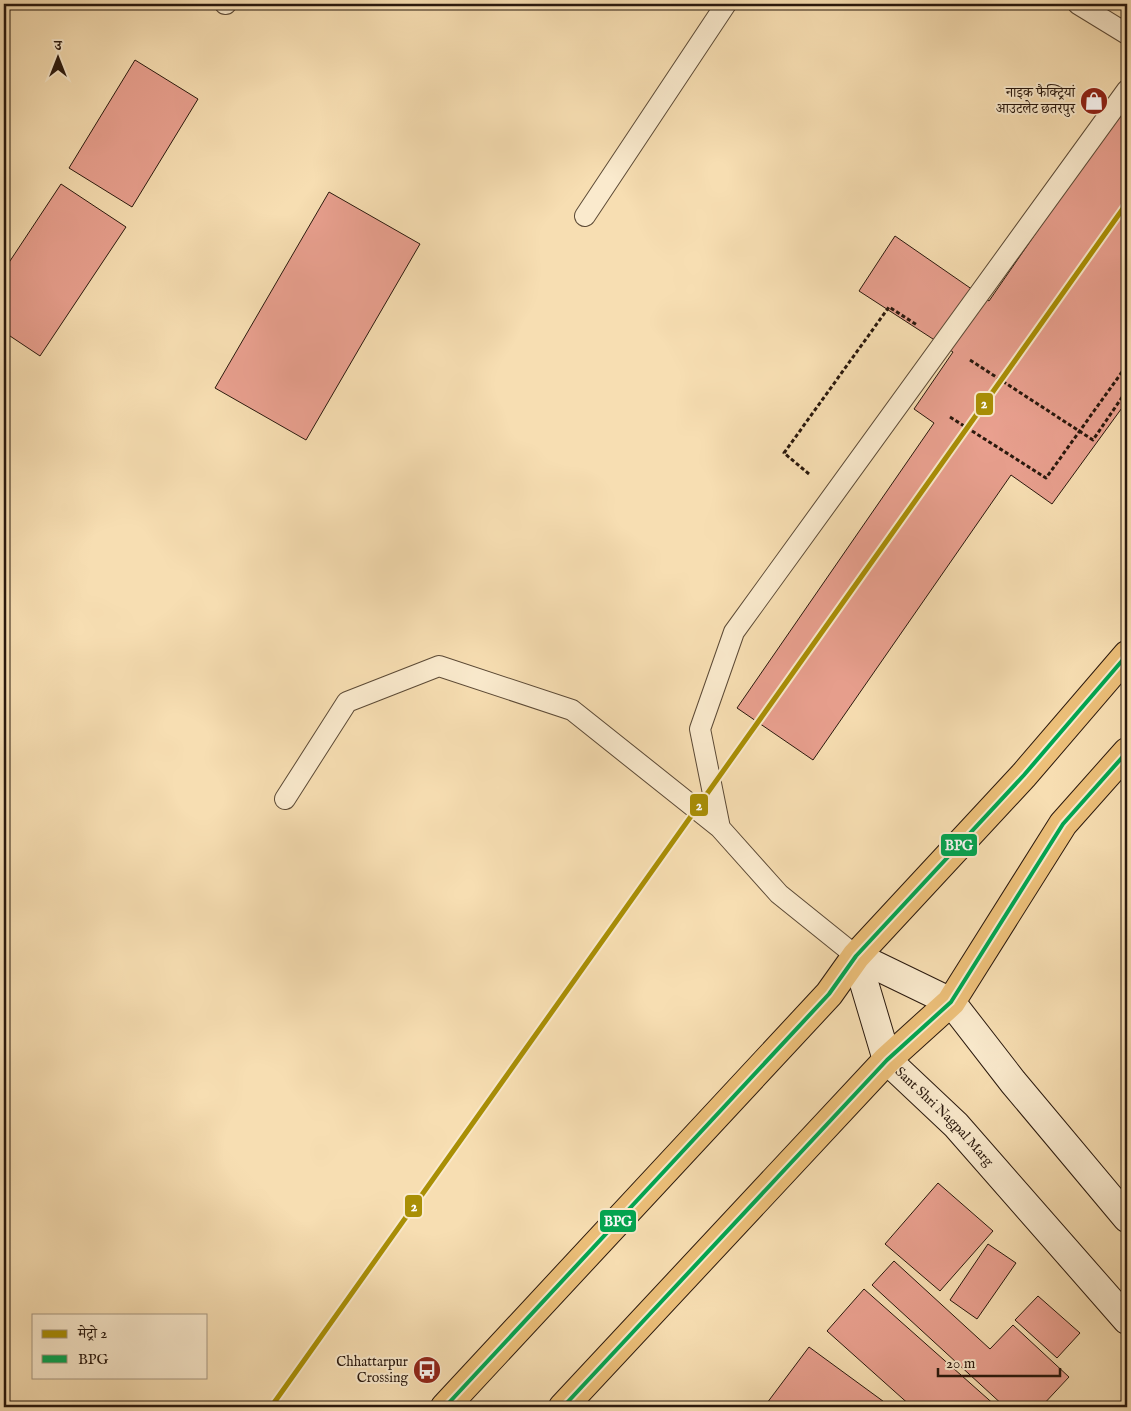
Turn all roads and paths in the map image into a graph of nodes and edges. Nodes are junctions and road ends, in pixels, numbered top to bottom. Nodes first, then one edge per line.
1 (726, 4) edge
2 (1078, 4) edge
3 (1127, 34) edge
4 (1127, 90) edge
5 (585, 216) dead end
6 (944, 343) junction
7 (1127, 365) edge
8 (1127, 390) edge
9 (950, 417) dead end
10 (784, 453) dead end
11 (1127, 656) edge
12 (1127, 752) edge
13 (285, 799) dead end
14 (720, 828) junction
15 (856, 956) junction
16 (951, 1002) junction
17 (887, 1060) junction
18 (1127, 1218) edge
19 (1127, 1320) edge
20 (446, 1407) edge
21 (563, 1407) edge

1 - 5 lane
2 - 3 lane
4 - 6 lane
6 - 8 path
6 - 10 path
6 - 14 lane
7 - 9 path, bridge
11 - 15 highway
12 - 16 highway
13 - 14 lane
14 - 15 lane
15 - 16 main road
15 - 17 main road, Sant Shri Nagpal Marg
15 - 20 highway
16 - 17 highway
16 - 18 main road
17 - 19 main road, Sant Shri Nagpal Marg
17 - 21 highway

